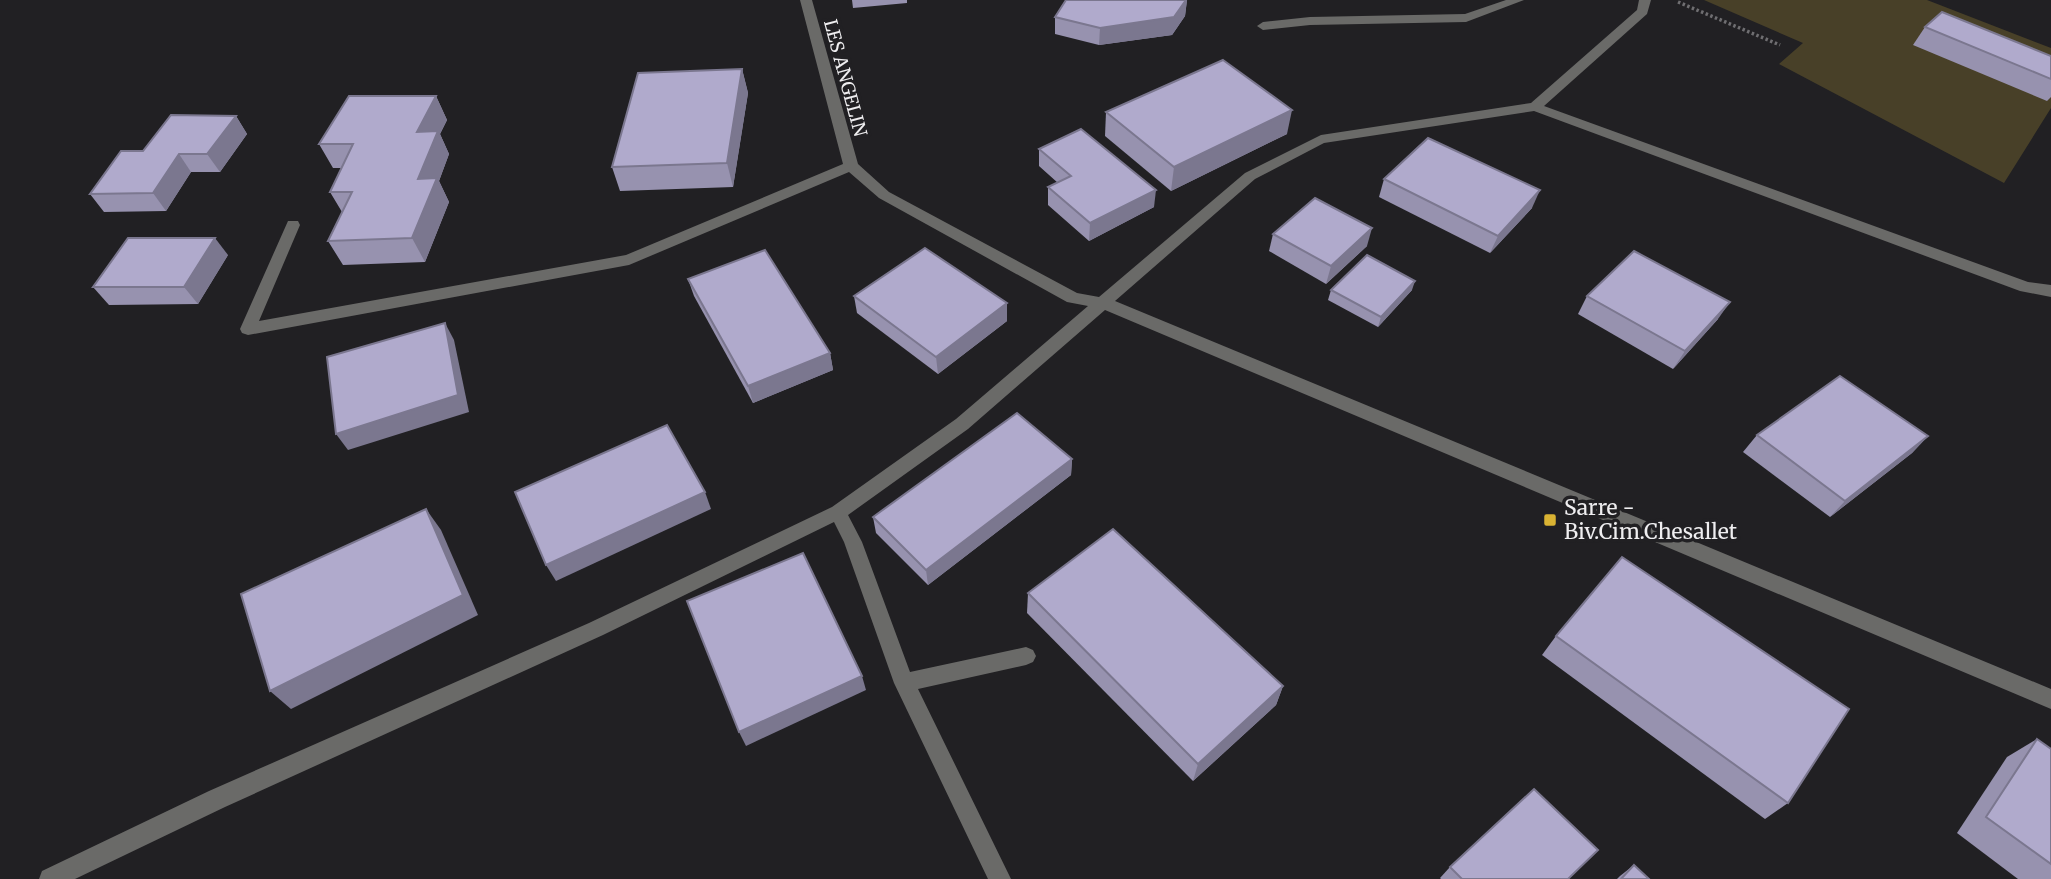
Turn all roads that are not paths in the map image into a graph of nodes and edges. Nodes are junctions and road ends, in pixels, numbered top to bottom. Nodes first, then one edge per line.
1 (806, 0) edge
2 (1518, 0) edge
3 (1645, 0) edge
4 (1263, 26) dead end
5 (1535, 107) junction
6 (850, 166) junction
7 (293, 225) dead end
8 (2051, 291) edge
9 (1103, 303) junction
10 (838, 512) junction
11 (1026, 656) dead end
12 (904, 683) junction
13 (2051, 699) edge
14 (50, 879) edge
15 (1000, 879) edge

1 - 6 street, LES ANGELIN
2 - 4 street
3 - 5 street
5 - 8 street
5 - 9 street
6 - 7 street
6 - 9 street
9 - 10 street
9 - 13 street
10 - 12 street
10 - 14 street
11 - 12 street
12 - 15 street

